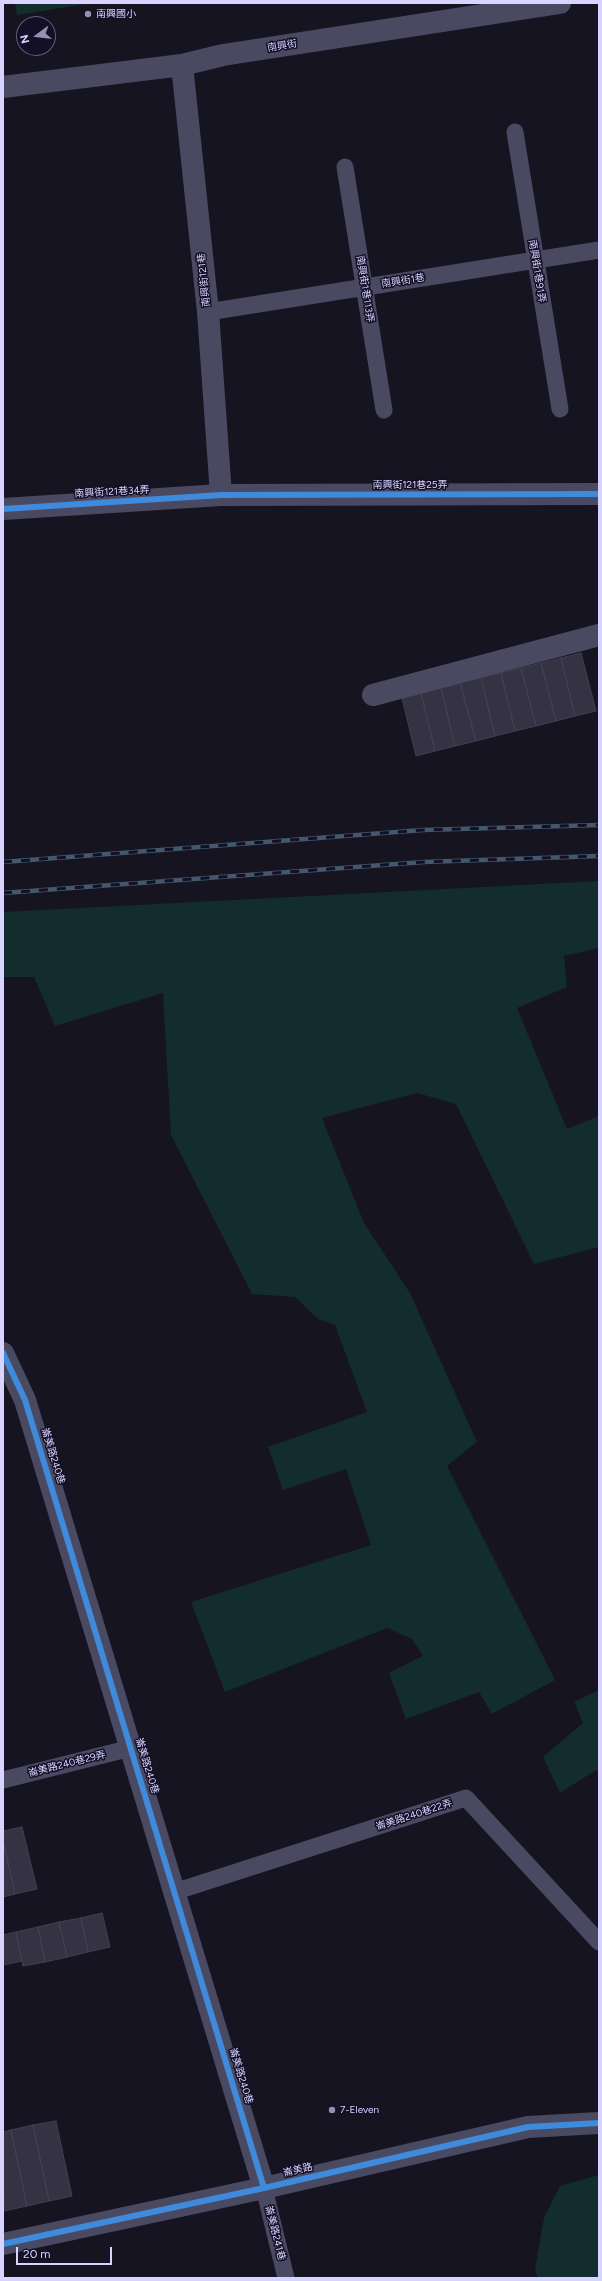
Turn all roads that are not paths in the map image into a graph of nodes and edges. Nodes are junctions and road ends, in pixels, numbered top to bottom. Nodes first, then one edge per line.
1 (560, 3) edge
2 (182, 65) junction
3 (3, 87) edge
4 (515, 132) dead end
5 (345, 167) dead end
6 (599, 250) edge
7 (535, 260) junction
8 (364, 287) junction
9 (208, 312) junction
10 (560, 409) dead end
11 (384, 410) dead end
12 (599, 494) edge
13 (222, 495) junction
14 (3, 509) edge
15 (599, 635) edge
16 (373, 695) dead end
17 (3, 1352) edge
18 (131, 1748) junction
19 (3, 1780) edge
20 (174, 1892) junction
21 (599, 1942) edge
22 (599, 2122) edge
23 (264, 2188) junction
24 (3, 2244) edge
25 (286, 2278) edge

1 - 2 street, 南興街
2 - 3 street, 南興街
2 - 9 street, 南興街121巷
4 - 7 lane, 南興街1巷91弄
5 - 8 lane, 南興街1巷113弄
6 - 7 lane, 南興街1巷
7 - 8 lane, 南興街1巷
7 - 10 lane, 南興街1巷91弄
8 - 9 lane, 南興街1巷
8 - 11 lane, 南興街1巷113弄
9 - 13 street, 南興街121巷
12 - 13 street, 南興街121巷25弄
13 - 14 street, 南興街121巷34弄
15 - 16 street
17 - 18 street, 崙美路240巷
18 - 19 lane, 崙美路240巷29弄
18 - 20 street, 崙美路240巷
20 - 21 lane, 崙美路240巷22弄
20 - 23 street, 崙美路240巷
22 - 23 street, 崙美路
23 - 24 street, 崙美路
23 - 25 lane, 崙美路241巷

